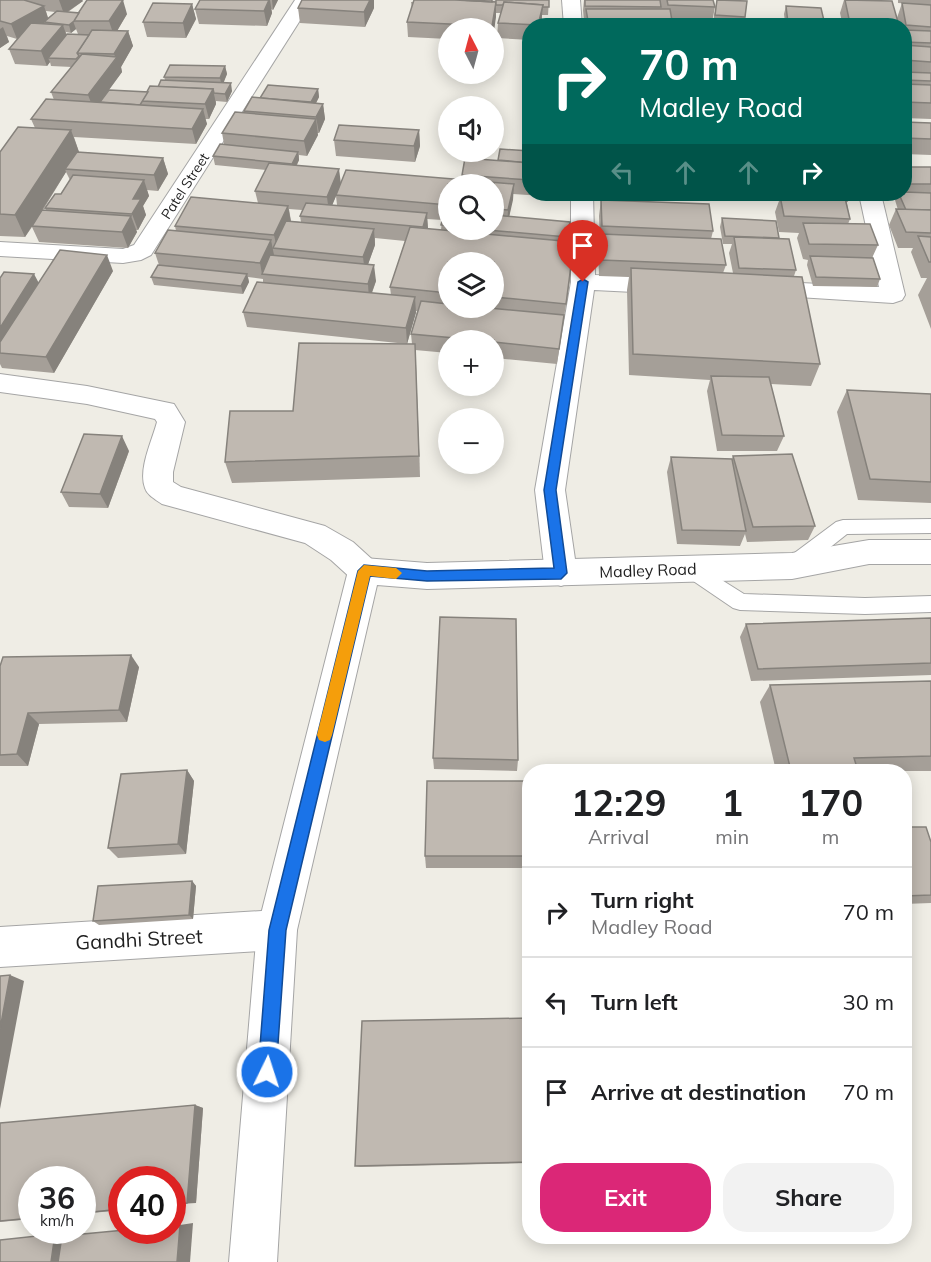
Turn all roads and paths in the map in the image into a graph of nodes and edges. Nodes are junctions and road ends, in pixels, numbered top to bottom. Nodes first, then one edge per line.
1 (304, 0) edge
2 (571, 0) edge
3 (572, 18) edge
4 (582, 201) edge
5 (872, 201) edge
6 (0, 249) edge
7 (583, 282) junction
8 (702, 287) edge
9 (738, 288) edge
10 (0, 383) edge
11 (931, 526) edge
12 (931, 552) edge
13 (792, 567) junction
14 (690, 568) junction
15 (364, 571) junction
16 (561, 573) junction
17 (931, 604) edge
18 (277, 930) junction
19 (0, 947) edge
20 (253, 1262) edge

1 - 6 street, Patel Street
2 - 3 street
4 - 7 street
5 - 9 street
7 - 8 street
7 - 16 street
10 - 15 street
11 - 13 lane
12 - 13 street, Madley Road
13 - 14 street, Madley Road
14 - 16 street, Madley Road
14 - 17 lane
15 - 16 street, Madley Road
15 - 18 street
18 - 19 street, Gandhi Street
18 - 20 street

